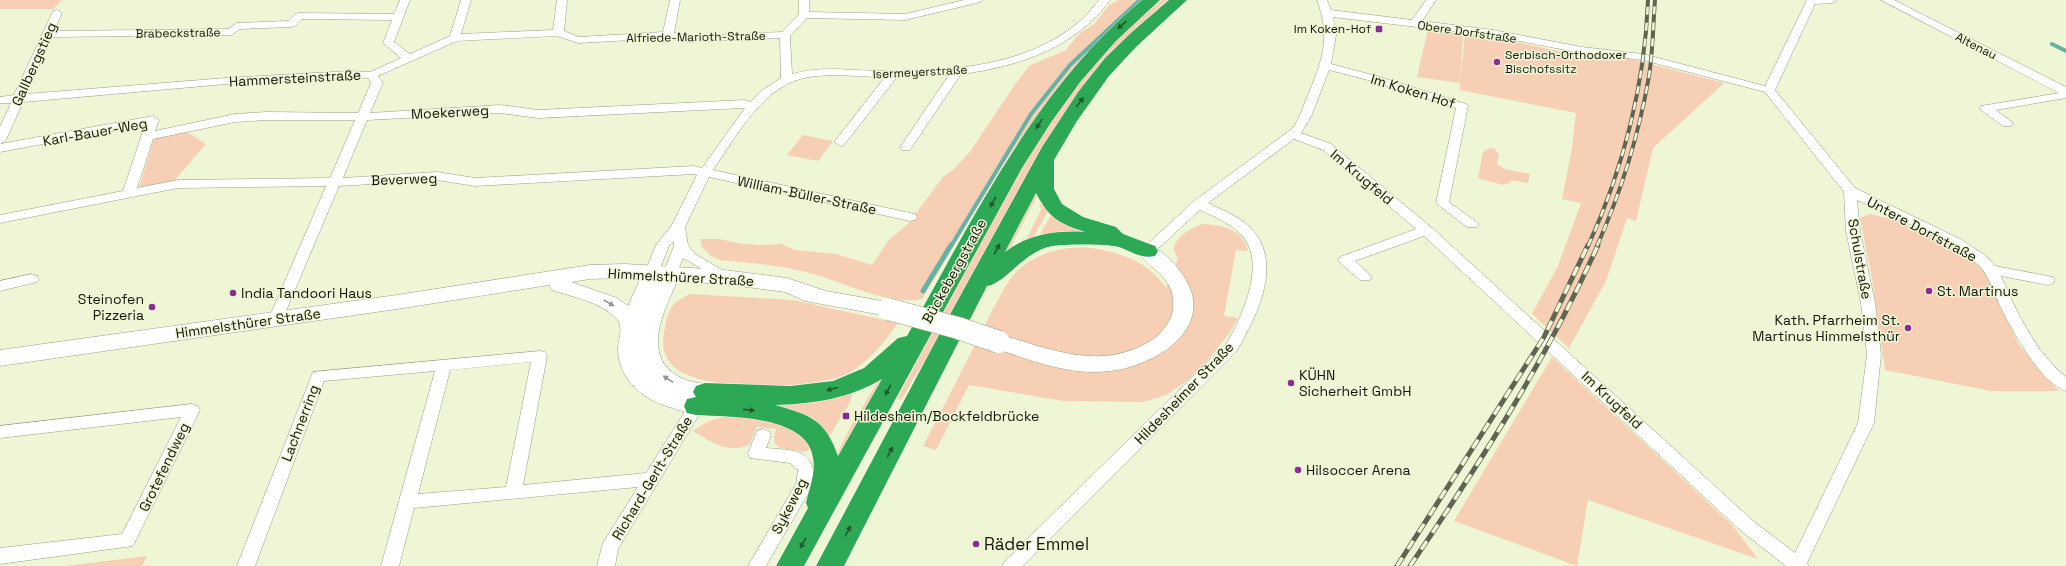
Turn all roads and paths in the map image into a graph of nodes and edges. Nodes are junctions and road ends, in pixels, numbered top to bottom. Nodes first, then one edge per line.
1 (405, 0) edge
2 (466, 0) edge
3 (562, 0) edge
4 (675, 0) edge
5 (804, 0) edge
6 (977, 0) edge
7 (1105, 0) edge
8 (1152, 0) edge
9 (1179, 0) edge
10 (1322, 0) edge
11 (1431, 0) edge
12 (1832, 0) edge
13 (1886, 0) edge
14 (1812, 1) edge
15 (57, 13) dead end
16 (1328, 13) junction
17 (804, 15) junction
18 (399, 17) junction
19 (1415, 24) junction
20 (558, 33) junction
21 (48, 34) junction
22 (668, 35) junction
23 (785, 35) junction
24 (455, 38) junction
25 (409, 58) junction
26 (1325, 66) junction
27 (957, 71) junction
28 (372, 75) junction
29 (893, 75) junction
30 (787, 80) junction
31 (1769, 90) junction
32 (2066, 94) edge
33 (19, 99) junction
34 (0, 100) edge
35 (752, 107) junction
36 (363, 117) junction
37 (2007, 123) dead end
38 (1293, 134) junction
39 (148, 136) junction
40 (0, 141) edge
41 (840, 142) dead end
42 (906, 147) dead end
43 (1045, 159) junction
44 (705, 172) junction
45 (334, 182) junction
46 (1850, 191) junction
47 (128, 195) junction
48 (1199, 204) junction
49 (910, 217) dead end
50 (0, 219) edge
51 (1472, 224) dead end
52 (678, 227) junction
53 (1426, 230) junction
54 (1116, 239) junction
55 (681, 246) junction
56 (1147, 251) junction
57 (1991, 270) junction
58 (724, 277) junction
59 (1365, 277) dead end
60 (659, 278) junction
61 (32, 279) dead end
62 (2048, 280) dead end
63 (559, 285) junction
64 (0, 286) edge
65 (496, 288) junction
66 (818, 295) junction
67 (972, 296) junction
68 (276, 318) junction
69 (630, 325) junction
70 (920, 331) junction
71 (0, 358) edge
72 (444, 365) junction
73 (2066, 385) edge
74 (700, 399) junction
75 (0, 432) edge
76 (764, 435) dead end
77 (651, 479) junction
78 (513, 493) junction
79 (407, 502) junction
80 (816, 519) junction
81 (0, 556) edge
82 (246, 566) edge
83 (390, 566) edge
84 (606, 566) edge
85 (757, 566) edge
86 (790, 566) edge
87 (830, 566) edge
88 (1011, 566) edge
89 (1798, 566) edge

1 - 18 street
2 - 24 street
3 - 20 street
4 - 22 street
5 - 17 street
6 - 17 street
7 - 27 street, Isermeyerstraße
8 -> 70 highway, Bückebergstraße
43 -> 9 highway, Bückebergstraße
10 - 16 street
11 - 19 street
12 - 14 street
13 - 32 street, Altenau
14 - 31 street
15 - 21 street, Gallbergstieg
16 - 19 street, Obere Dorfstraße
16 - 26 street
17 - 23 street, Alfriede-Marioth-Straße
18 - 21 street, Brabeckstraße
18 - 25 street
19 - 31 street, Obere Dorfstraße
20 - 22 street, Alfriede-Marioth-Straße
20 - 24 street, Alfriede-Marioth-Straße
21 - 33 street, Gallbergstieg
22 - 23 street, Alfriede-Marioth-Straße
23 - 30 street
24 - 25 street, Alfriede-Marioth-Straße
25 - 28 street, Alfriede-Marioth-Straße
26 - 38 street
26 - 51 street, Im Koken Hof
27 - 29 street, Isermeyerstraße
27 - 42 street
28 - 33 street, Hammersteinstraße
28 - 36 street, Hammersteinstraße
29 - 30 street, Isermeyerstraße
29 - 41 street
30 - 35 street, Isermeyerstraße
31 - 46 street
32 - 37 street, Altenau
33 - 34 street, Hammersteinstraße
33 - 40 street, Gallbergstieg
35 - 36 street, Moekerweg
35 - 44 street, Isermeyerstraße
36 - 39 street, Moekerweg
36 - 45 street, Hammersteinstraße
38 - 48 street
38 - 53 street, Im Krugfeld
39 - 40 street, Karl-Bauer-Weg
39 - 47 street, Karl-Bauer-Weg
43 - 54 highway
67 -> 43 highway, Bückebergstraße
44 - 45 street, Beverweg
44 - 49 street, William-Büller-Straße
44 - 52 street, Isermeyerstraße
45 - 47 street, Beverweg
45 - 68 street, Hammersteinstraße
46 - 57 street, Untere Dorfstraße
46 - 89 street, Schulstraße
47 - 50 street
48 - 56 street
48 - 88 street, Hildesheimer Straße
52 - 55 street
52 - 60 street, Isermeyerstraße
53 - 59 street
53 - 89 street, Im Krugfeld
54 - 56 highway
54 - 67 highway
55 - 58 street
55 - 60 street
56 - 66 street, Himmelsthürer Straße, bridge
57 - 62 street, Untere Dorfstraße
57 - 73 street, Untere Dorfstraße
58 - 60 street, Himmelsthürer Straße
58 - 66 street, Himmelsthürer Straße
60 - 63 street, Himmelsthürer Straße
60 - 65 street, Himmelsthürer Straße
60 - 66 street, Himmelsthürer Straße
60 - 69 street
74 -> 60 street
61 - 64 street
63 - 65 street, Himmelsthürer Straße
63 -> 69 street
65 - 68 street, Himmelsthürer Straße
87 -> 67 highway, Bückebergstraße
68 - 71 street, Himmelsthürer Straße
69 - 74 street
70 -> 74 highway
70 -> 80 highway, Bückebergstraße
72 - 78 street, Lachnerring
72 - 79 street
72 - 82 street, Lachnerring
74 - 77 street, Richard-Gerlt-Straße
74 -> 80 highway
75 - 81 street, Grotefendweg
76 - 85 street, Sykeweg
77 - 78 street
77 - 84 street, Richard-Gerlt-Straße
78 - 79 street
79 - 83 street
80 -> 86 highway, Bückebergstraße

